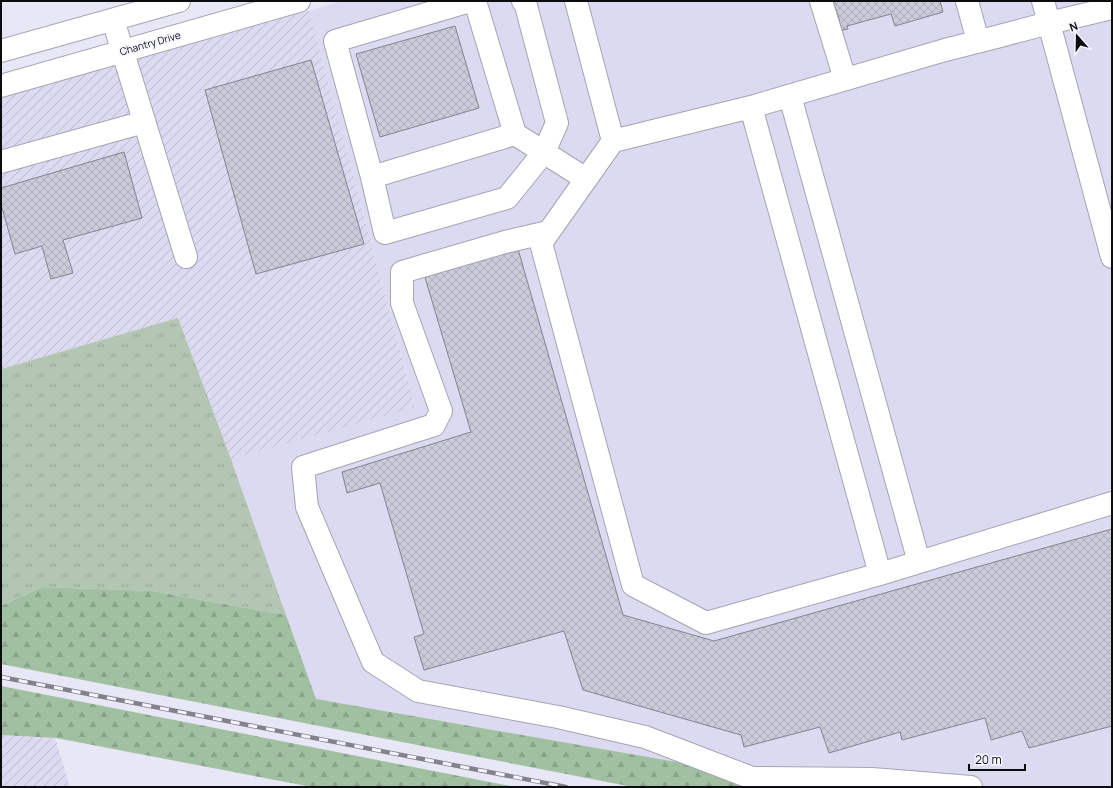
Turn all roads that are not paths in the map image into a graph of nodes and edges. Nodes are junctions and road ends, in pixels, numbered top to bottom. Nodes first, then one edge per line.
1 (179, 1) edge
2 (299, 1) edge
3 (470, 1) edge
4 (475, 1) edge
5 (523, 1) edge
6 (576, 1) edge
7 (820, 1) edge
8 (967, 1) edge
9 (1043, 1) edge
10 (1112, 8) edge
11 (113, 20) junction
12 (1049, 23) junction
13 (978, 41) junction
14 (1, 51) edge
15 (122, 51) junction
16 (845, 79) junction
17 (1, 86) edge
18 (790, 96) junction
19 (751, 108) junction
20 (144, 122) junction
21 (515, 134) junction
22 (613, 141) junction
23 (544, 152) junction
24 (1, 162) edge
25 (372, 177) junction
26 (586, 179) junction
27 (548, 232) junction
28 (186, 257) dead end
29 (1112, 257) edge
30 (1112, 503) edge
31 (919, 562) junction
32 (880, 574) junction
33 (971, 787) edge

1 - 11 street
2 - 15 street, Chantry Drive
3 - 25 street
4 - 21 street
5 - 23 street
6 - 22 street
7 - 16 street
8 - 13 street
9 - 12 street
10 - 12 street
11 - 14 street
11 - 15 street
12 - 13 street
12 - 29 street
13 - 16 street
15 - 17 street, Chantry Drive
15 - 20 street
16 - 18 street
18 - 19 street
18 - 31 street
19 - 22 street
19 - 32 street
20 - 24 street
20 - 28 street
21 - 23 street
21 - 25 street
22 - 26 street
23 - 25 street
23 - 26 street
26 - 27 street
27 - 32 street
27 - 33 street
30 - 31 street
31 - 32 street

